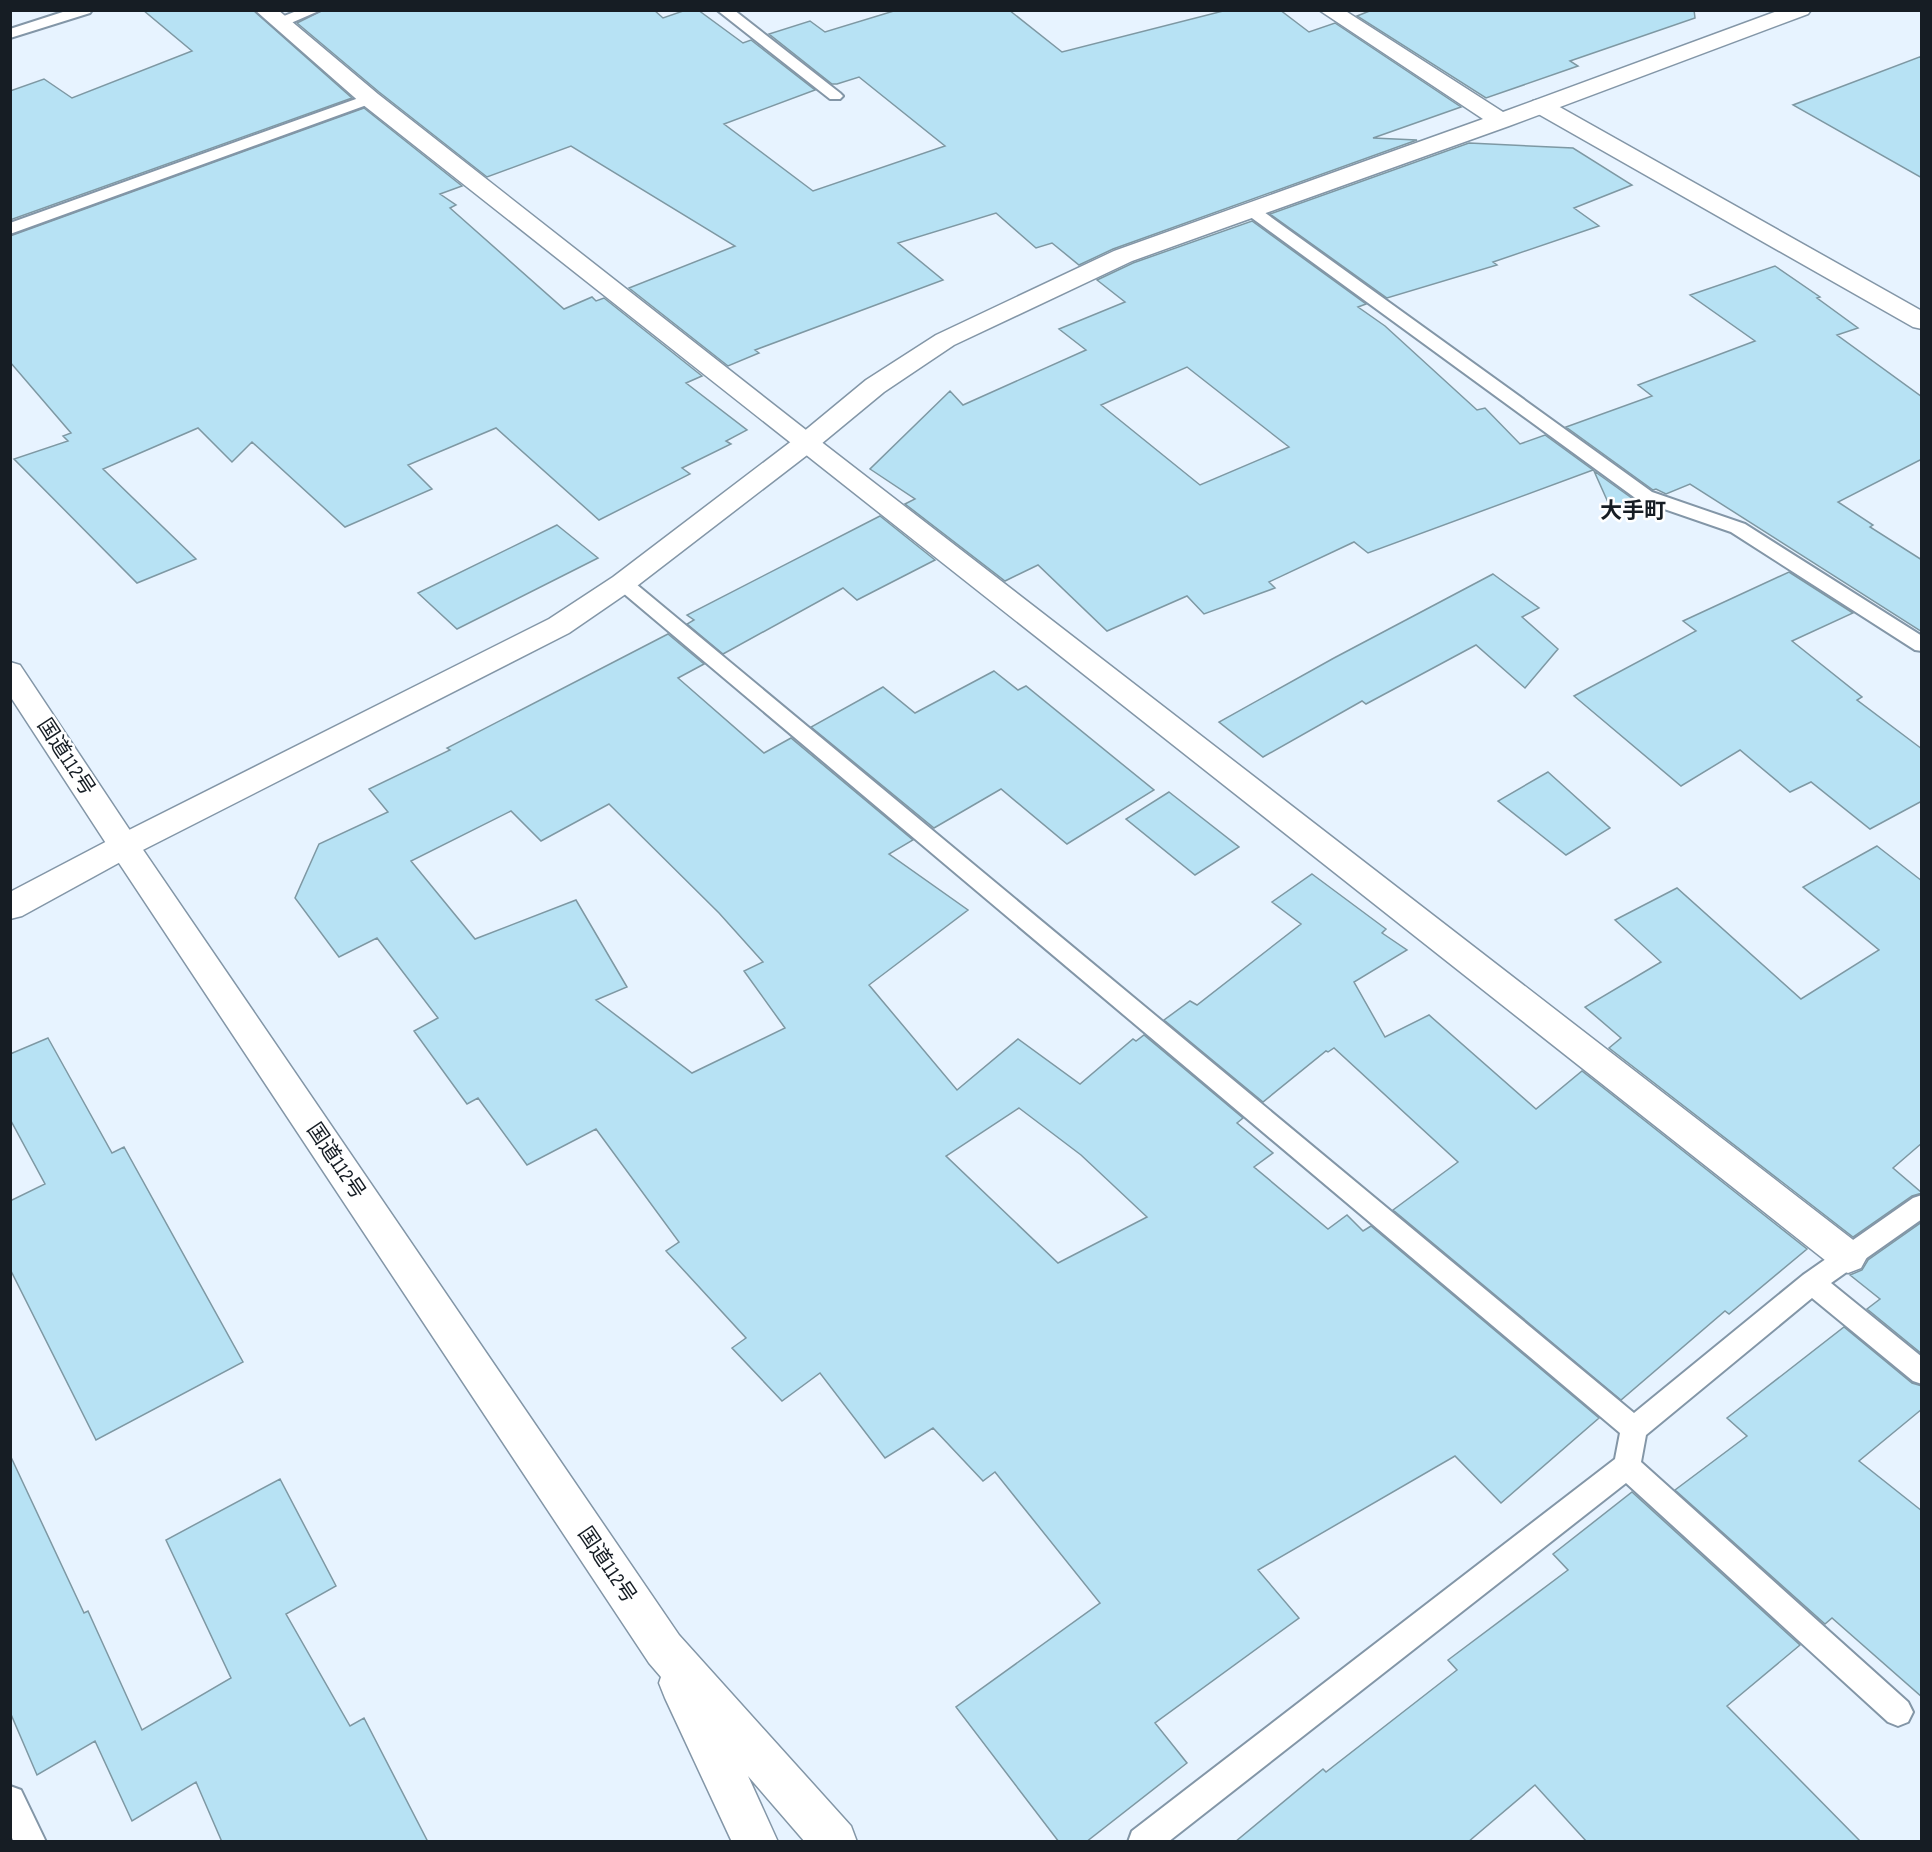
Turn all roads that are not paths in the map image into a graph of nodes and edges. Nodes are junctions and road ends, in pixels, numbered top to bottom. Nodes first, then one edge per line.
1 (85, 10) edge
2 (314, 10) edge
3 (724, 10) edge
4 (1329, 10) edge
5 (1801, 10) edge
6 (272, 17) edge
7 (10, 34) edge
8 (835, 96) dead end
9 (370, 99) junction
10 (1541, 106) junction
11 (1501, 121) junction
12 (1251, 210) junction
13 (10, 229) edge
14 (1922, 322) edge
15 (806, 443) junction
16 (623, 583) junction
17 (1922, 645) edge
18 (10, 672) edge
19 (124, 846) junction
20 (10, 907) edge
21 (1922, 1205) edge
22 (1848, 1257) junction
23 (1812, 1283) junction
24 (1922, 1373) edge
25 (1634, 1429) junction
26 (1628, 1466) junction
27 (664, 1649) junction
28 (1898, 1712) dead end
29 (10, 1801) edge
30 (31, 1842) edge
31 (756, 1842) edge
32 (835, 1842) edge
33 (1143, 1842) edge

1 - 7 lane
2 - 6 lane
3 - 8 lane
4 - 11 main road
5 - 10 main road
6 - 9 main road
9 - 13 lane
9 - 15 main road
10 - 11 main road
10 - 14 main road
11 - 12 main road
12 - 15 main road
12 - 17 lane
15 - 16 main road
15 - 22 main road
16 - 19 main road
16 - 25 lane
18 - 19 main road, 国道112号
19 - 20 main road
19 - 27 main road, 国道112号
21 - 22 lane
22 - 23 lane
23 - 24 lane
23 - 25 lane
25 - 26 lane
26 - 28 lane
26 - 33 lane
27 - 31 main road, 国道112号
27 - 32 main road, 国道112号
29 - 30 lane

